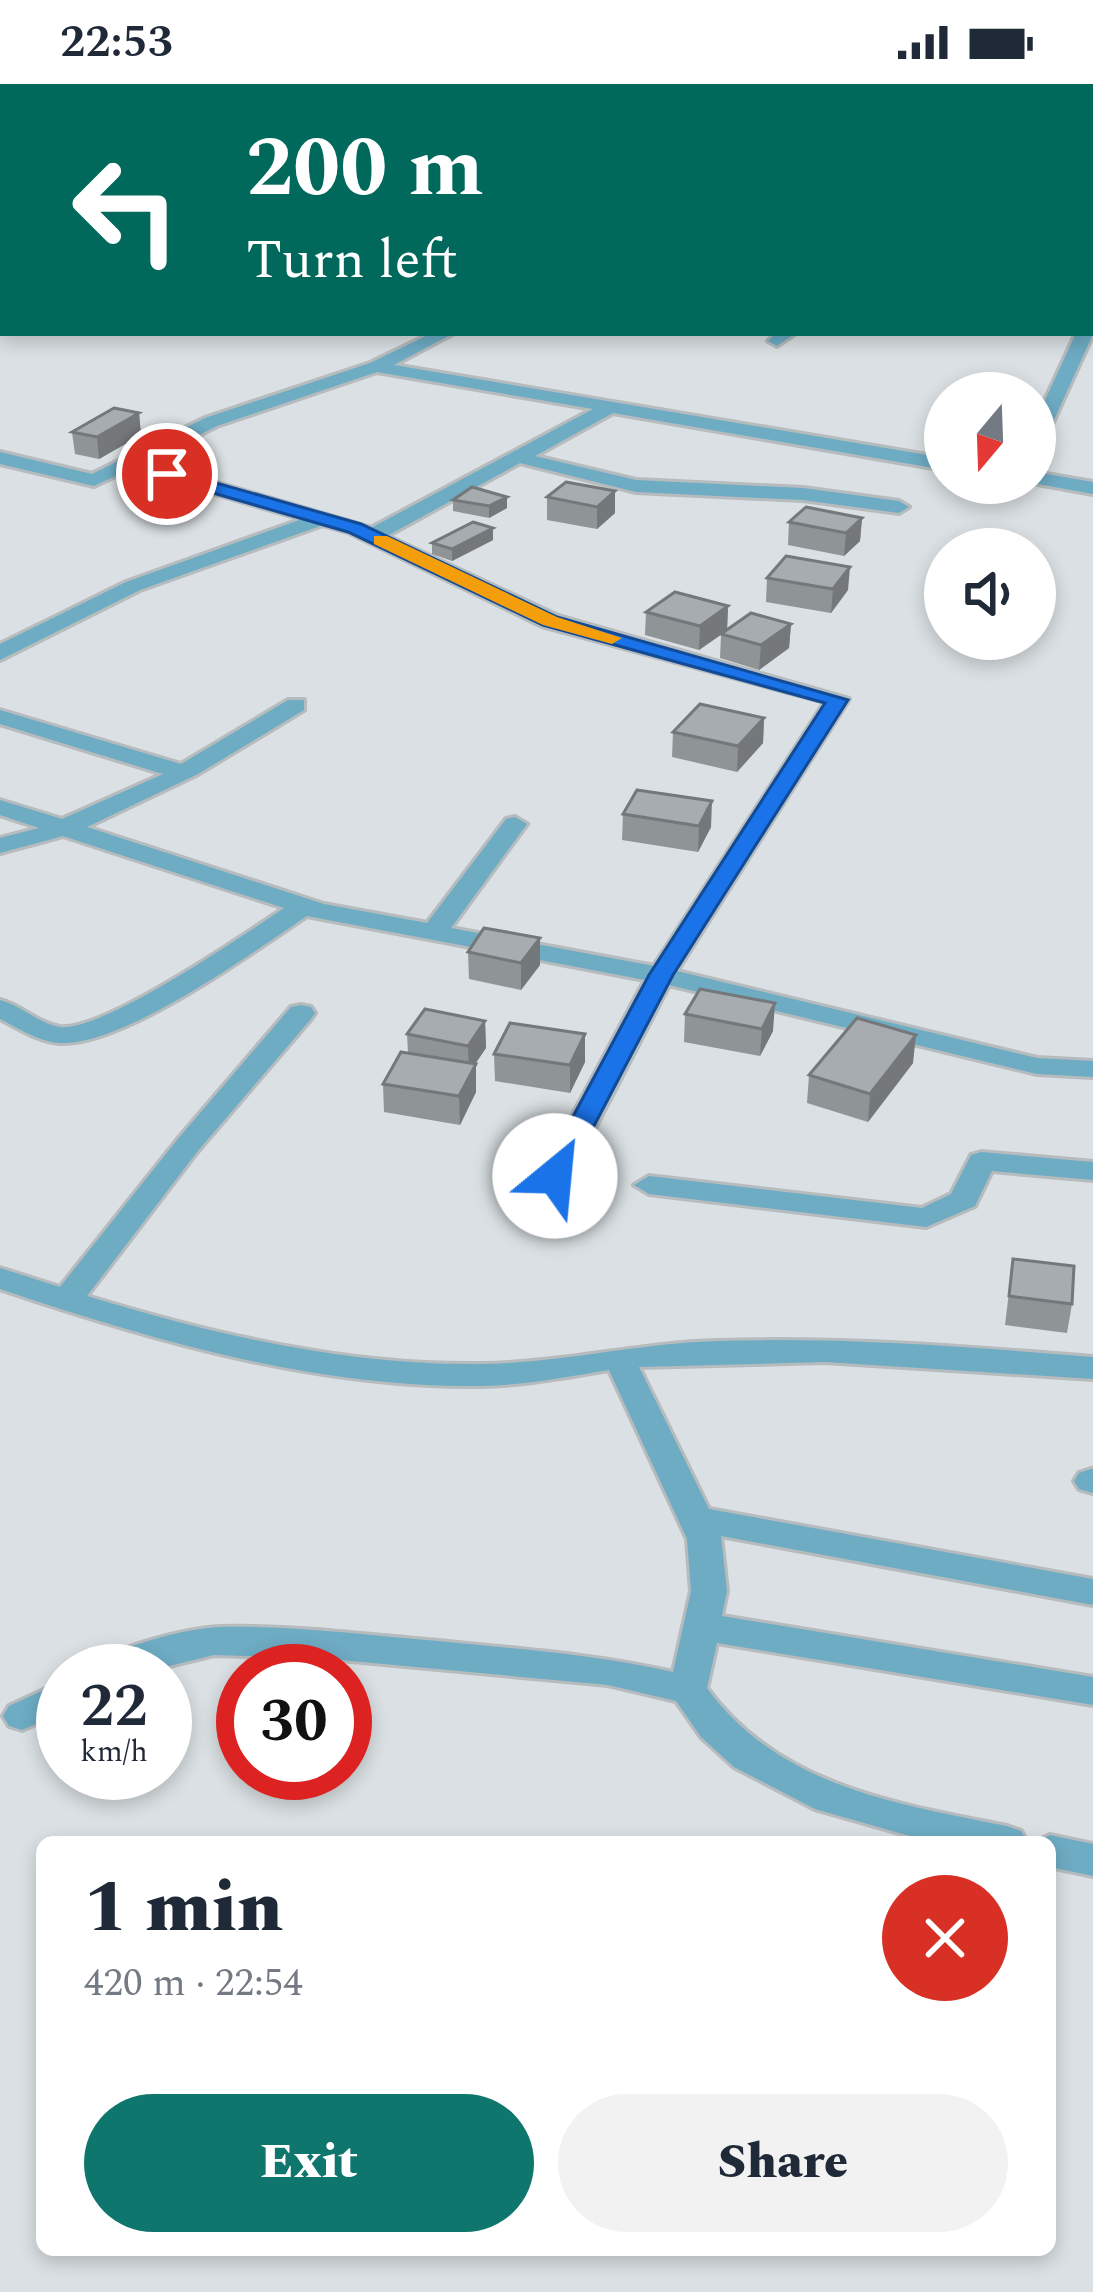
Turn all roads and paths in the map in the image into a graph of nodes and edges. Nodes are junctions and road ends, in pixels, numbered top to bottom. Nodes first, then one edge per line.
1 (439, 336) edge
2 (1084, 336) edge
3 (376, 367) junction
4 (1056, 396) edge
5 (607, 409) junction
6 (517, 457) junction
7 (0, 458) edge
8 (924, 461) edge
9 (129, 463) junction
10 (1056, 482) edge
11 (1093, 488) edge
12 (899, 507) dead end
13 (322, 518) junction
14 (371, 536) junction
15 (0, 653) edge
16 (296, 705) dead end
17 (0, 717) edge
18 (182, 772) junction
19 (0, 807) edge
20 (515, 824) dead end
21 (65, 829) junction
22 (0, 846) edge
23 (304, 906) junction
24 (432, 935) junction
25 (661, 975) junction
26 (0, 1008) edge
27 (302, 1013) dead end
28 (1093, 1069) edge
29 (1093, 1171) edge
30 (555, 1176) dead end
31 (649, 1185) dead end
32 (0, 1278) edge
33 (66, 1301) junction
34 (618, 1358) junction
35 (1093, 1369) edge
36 (695, 1519) junction
37 (1093, 1592) edge
38 (704, 1627) junction
39 (192, 1647) edge
40 (688, 1690) junction
41 (1093, 1691) edge
42 (36, 1709) edge
43 (22, 1716) dead end
44 (981, 1836) edge
45 (1056, 1852) edge
46 (1093, 1860) edge

1 - 3 street
2 - 4 street
3 - 5 street
3 - 9 street
5 - 6 street
5 - 8 street
6 - 12 street
6 - 14 street
7 - 9 street
9 - 13 street
10 - 11 street
13 - 14 street
13 - 15 street
14 - 25 street
16 - 18 street
17 - 18 street
18 - 21 street
19 - 21 street
20 - 24 street
21 - 22 street
21 - 23 street
23 - 24 street
23 - 26 street
24 - 25 street
25 - 28 street
25 - 30 street
27 - 33 street
29 - 31 street
32 - 33 street
33 - 34 street
34 - 35 street
34 - 36 street
36 - 37 street
36 - 38 street
38 - 40 street
38 - 41 street
39 - 40 street
40 - 44 street
42 - 43 street
45 - 46 street

